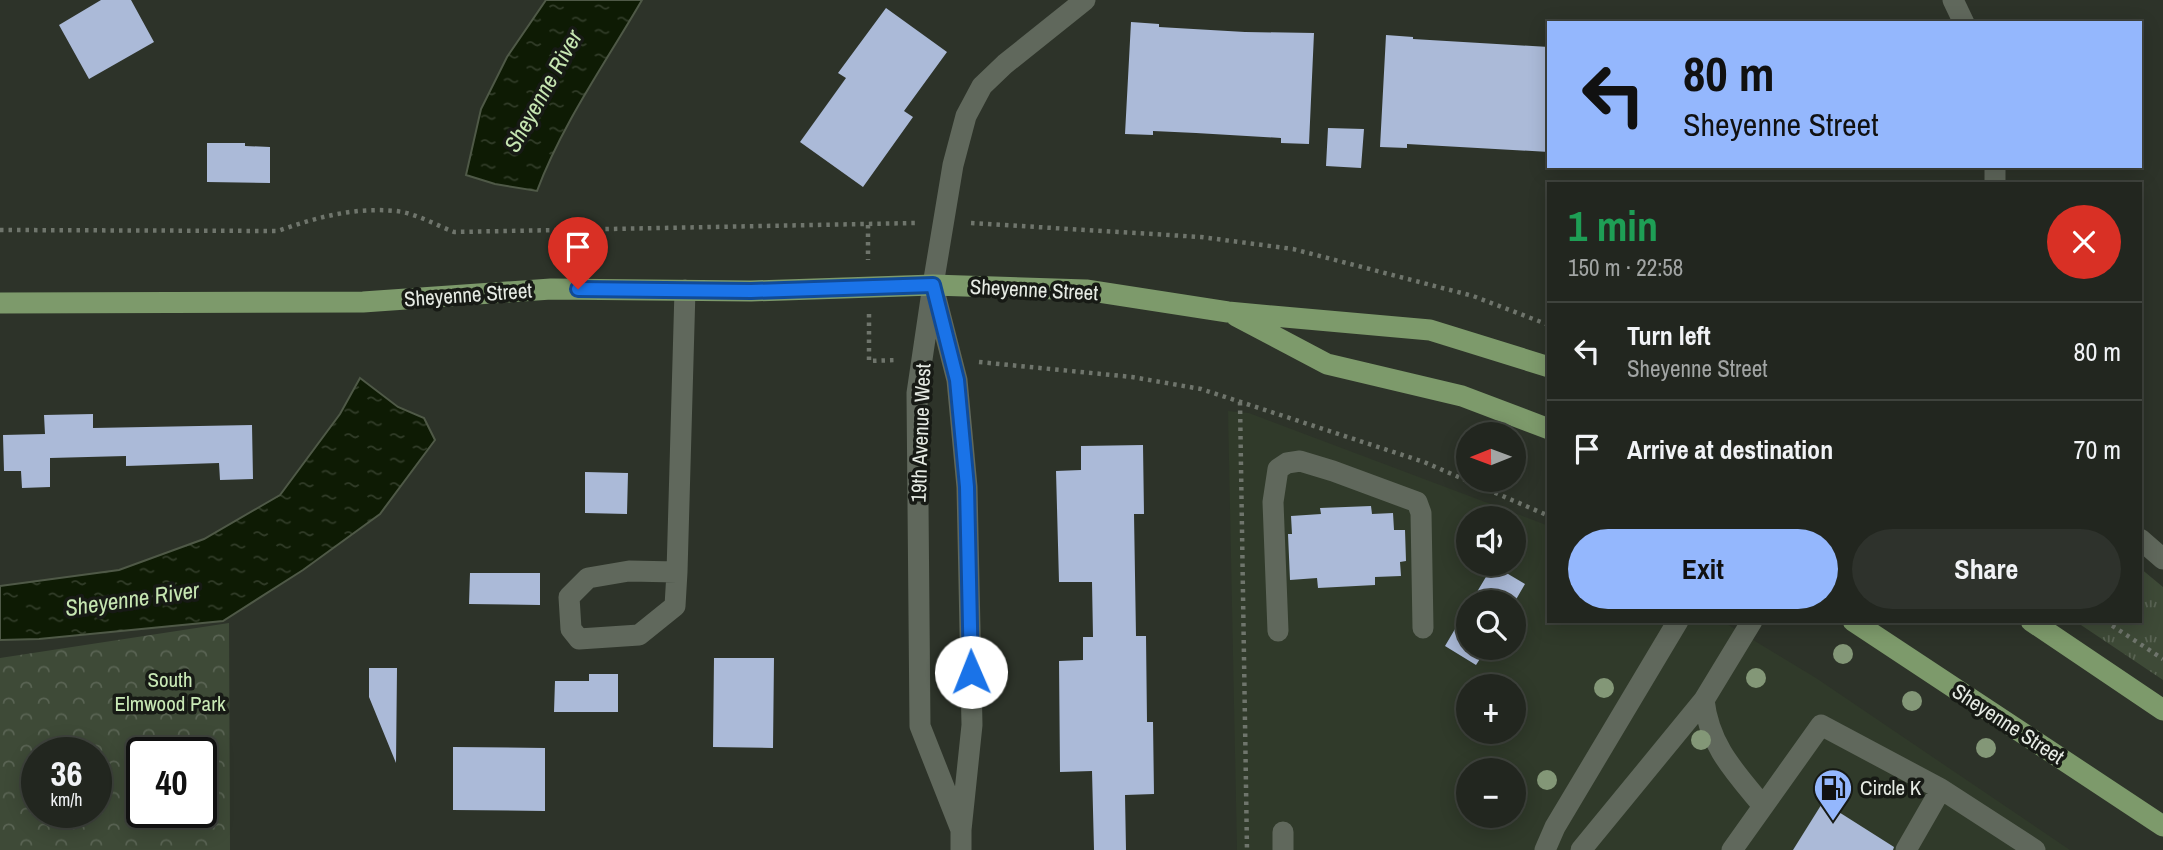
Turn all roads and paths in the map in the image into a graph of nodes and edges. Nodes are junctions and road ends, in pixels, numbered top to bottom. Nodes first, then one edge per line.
1 (1085, 0) edge
2 (1953, 0) edge
3 (1963, 21) edge
4 (943, 222) junction
5 (0, 230) edge
6 (933, 285) junction
7 (685, 290) junction
8 (0, 303) edge
9 (1228, 312) junction
10 (1547, 324) edge
11 (1006, 365) dead end
12 (1547, 366) edge
13 (1240, 402) junction
14 (1547, 428) edge
15 (1547, 515) edge
16 (2142, 542) edge
17 (2163, 559) edge
18 (677, 572) junction
19 (1677, 623) edge
20 (1751, 623) edge
21 (1856, 623) edge
22 (2034, 623) edge
23 (2108, 623) edge
24 (1423, 628) dead end
25 (1278, 631) dead end
26 (2163, 659) edge
27 (1704, 700) junction
28 (2163, 710) edge
29 (1941, 789) junction
30 (1763, 806) junction
31 (2163, 826) edge
32 (961, 840) edge
33 (1247, 850) edge
34 (1545, 850) edge
35 (1581, 850) edge
36 (1732, 850) edge
37 (1906, 850) edge
38 (2035, 850) edge

1 - 4 street
2 - 3 street
4 - 5 path
4 - 6 street
4 - 10 path
6 - 7 main road, Sheyenne Street
6 - 9 main road, Sheyenne Street
6 - 32 street, 19th Avenue West
6 - 32 street, 19th Avenue West
7 - 8 main road, Sheyenne Street
7 - 18 street
9 - 12 main road, Sheyenne Street
9 - 14 main road, Sheyenne Street
11 - 13 path
13 - 15 path
13 - 33 path
16 - 17 street
18 - 18 street
19 - 34 street
20 - 27 street
21 - 31 main road, Sheyenne Street
22 - 28 main road
23 - 26 path
24 - 25 street
27 - 30 street
27 - 35 street
29 - 30 street
29 - 37 street
29 - 38 street
30 - 36 street

